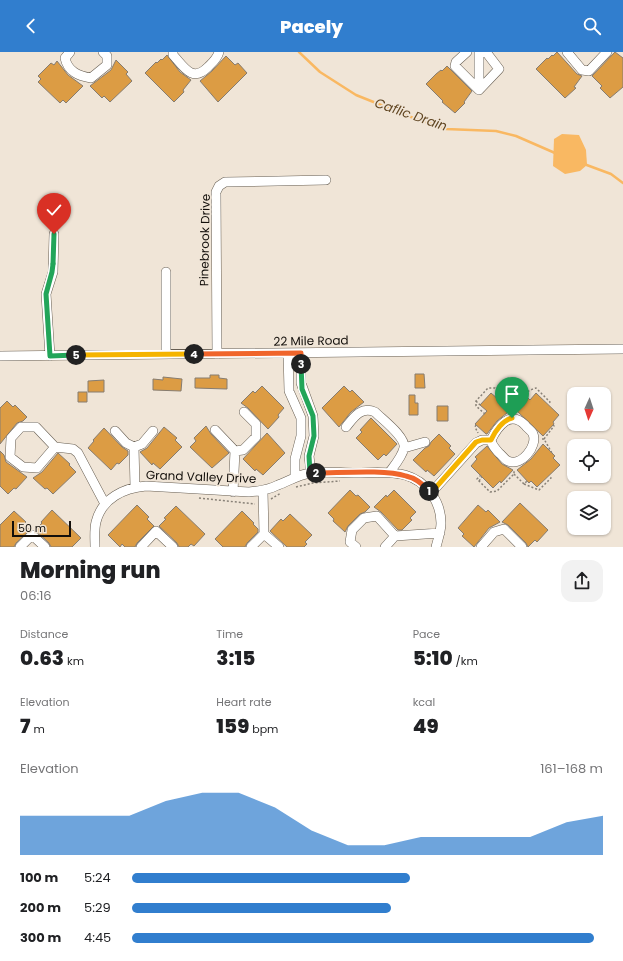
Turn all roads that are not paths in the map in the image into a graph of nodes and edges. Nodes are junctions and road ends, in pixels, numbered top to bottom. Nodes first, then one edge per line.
1 (70, 52) edge
2 (103, 52) edge
3 (173, 52) edge
4 (219, 52) edge
5 (467, 52) edge
6 (479, 52) edge
7 (486, 52) edge
8 (567, 52) edge
9 (607, 52) edge
10 (479, 90) junction
11 (326, 180) dead end
12 (54, 234) dead end
13 (166, 272) dead end
14 (623, 349) edge
15 (288, 353) junction
16 (301, 353) junction
17 (166, 354) junction
18 (217, 354) junction
19 (0, 356) edge
20 (50, 356) junction
21 (244, 412) dead end
22 (313, 416) junction
23 (301, 418) junction
24 (346, 427) dead end
25 (215, 430) dead end
26 (115, 431) dead end
27 (153, 431) dead end
28 (491, 440) junction
29 (425, 442) dead end
30 (55, 447) junction
31 (134, 447) junction
32 (404, 448) junction
33 (235, 451) junction
34 (310, 473) junction
35 (389, 473) junction
36 (295, 477) junction
37 (135, 487) junction
38 (263, 491) junction
39 (233, 492) junction
40 (431, 493) junction
41 (105, 504) junction
42 (440, 533) junction
43 (264, 534) junction
44 (395, 536) junction
45 (439, 546) edge
46 (20, 547) edge
47 (45, 547) edge
48 (95, 547) edge
49 (141, 547) edge
50 (173, 547) edge
51 (251, 547) edge
52 (279, 547) edge
53 (356, 547) edge
54 (385, 547) edge
55 (480, 547) edge
56 (522, 547) edge

1 - 2 street
3 - 4 street
5 - 10 street
6 - 10 street
7 - 10 street
8 - 9 street
11 - 18 street, Pinebrook Drive
12 - 20 street
13 - 17 street
14 - 16 street, 22 Mile Road
15 - 16 street, 22 Mile Road
15 - 18 street, 22 Mile Road
15 - 23 street
16 - 22 street
17 - 18 street, 22 Mile Road
17 - 20 street, 22 Mile Road
19 - 20 street, 22 Mile Road
21 - 33 street
22 - 23 street
22 - 34 street
23 - 36 street
24 - 32 street
25 - 33 street
26 - 31 street
27 - 31 street
28 - 28 street
28 - 40 street
29 - 32 street
30 - 30 street
30 - 41 street
31 - 37 street
32 - 35 street
33 - 39 street
34 - 35 street, Grand Valley Drive
34 - 36 street, Grand Valley Drive
35 - 40 street, Grand Valley Drive
36 - 38 street, Grand Valley Drive
37 - 39 street, Grand Valley Drive
37 - 41 street, Grand Valley Drive
38 - 39 street, Grand Valley Drive
38 - 43 street
40 - 42 street, Grand Valley Drive
41 - 48 street, Grand Valley Drive
42 - 44 street
42 - 45 street, Grand Valley Drive
43 - 51 street
43 - 52 street
44 - 53 street
44 - 54 street
46 - 47 street
49 - 50 street
55 - 56 street

